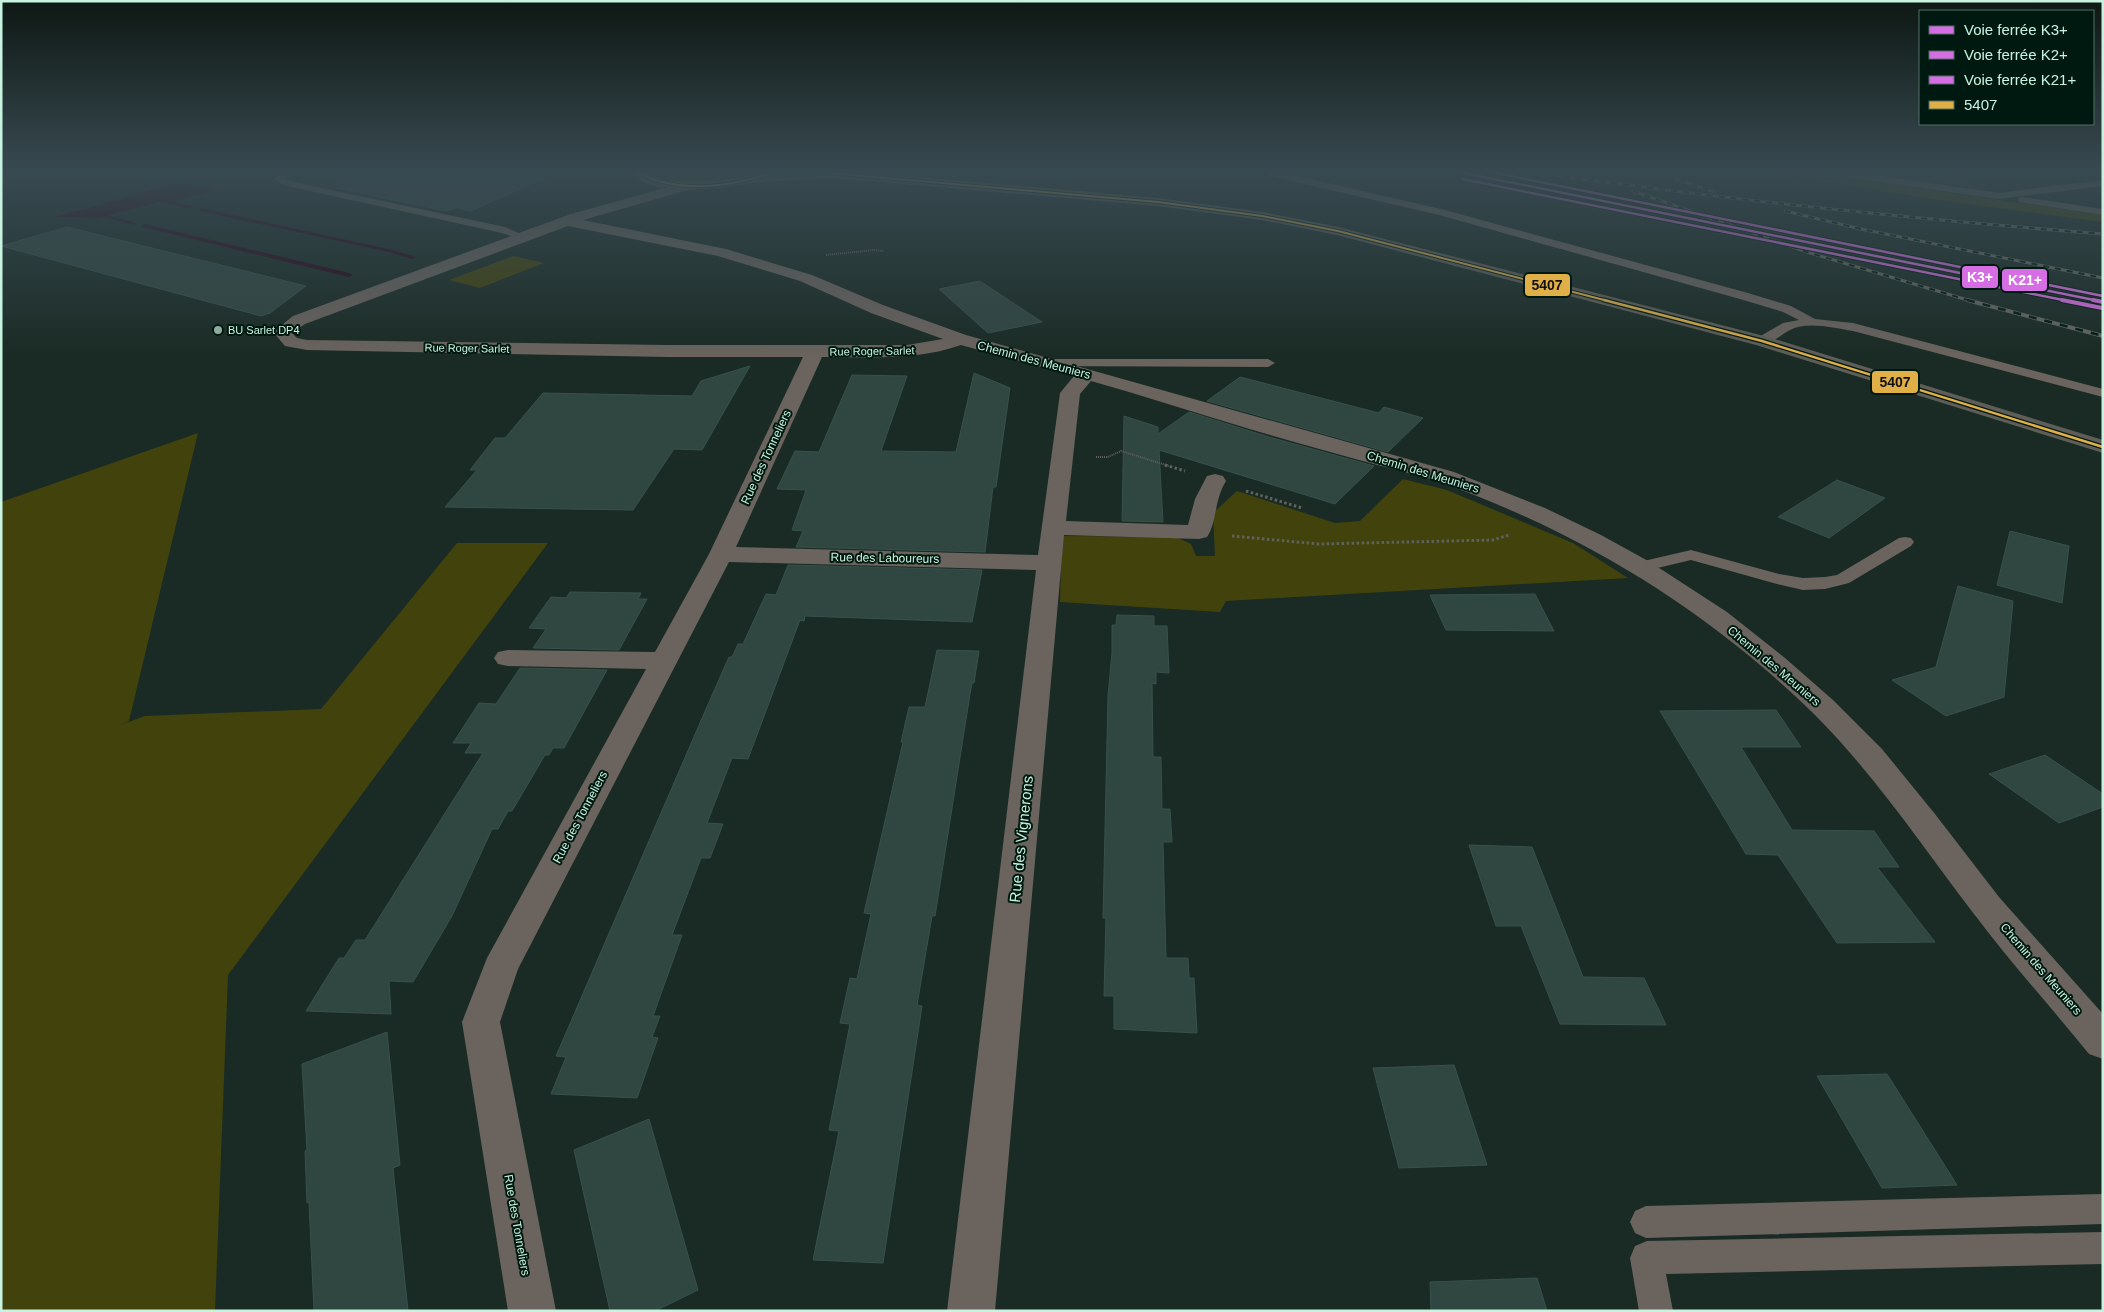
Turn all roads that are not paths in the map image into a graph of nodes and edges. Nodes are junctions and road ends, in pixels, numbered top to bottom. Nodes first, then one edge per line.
1 (515, 234) edge
2 (529, 234) edge
3 (644, 234) edge
4 (1352, 234) edge
5 (1521, 234) edge
6 (522, 237) junction
7 (1812, 322) junction
8 (960, 339) junction
9 (1762, 341) junction
10 (816, 351) junction
11 (1044, 362) junction
12 (1268, 363) dead end
13 (1087, 374) junction
14 (2103, 393) edge
15 (2103, 447) edge
16 (1215, 481) dead end
17 (1054, 528) junction
18 (1905, 542) dead end
19 (721, 554) junction
20 (1049, 563) junction
21 (1641, 567) junction
22 (508, 658) dead end
23 (663, 661) junction
24 (2103, 1042) edge
25 (2103, 1209) edge
26 (1646, 1222) dead end
27 (2103, 1248) edge
28 (532, 1311) edge
29 (972, 1311) edge
30 (1656, 1311) edge

1 - 6 lane
2 - 6 street, Rue Roger Sarlet
3 - 8 street, Chemin des Meuniers
4 - 9 street
5 - 7 lane
6 - 10 street, Rue Roger Sarlet
7 - 9 lane
7 - 14 lane
8 - 10 street, Rue Roger Sarlet
8 - 11 street, Chemin des Meuniers
9 - 15 street
10 - 19 street, Rue des Tonneliers
11 - 12 lane
11 - 13 street, Chemin des Meuniers
13 - 17 street, Rue des Vignerons
13 - 21 street, Chemin des Meuniers
16 - 17 street
17 - 20 street, Rue des Vignerons
18 - 21 lane
19 - 20 street, Rue des Laboureurs
19 - 23 street, Rue des Tonneliers
20 - 29 street, Rue des Vignerons
21 - 24 street, Chemin des Meuniers
22 - 23 street
23 - 28 street, Rue des Tonneliers
25 - 26 lane
27 - 30 lane

